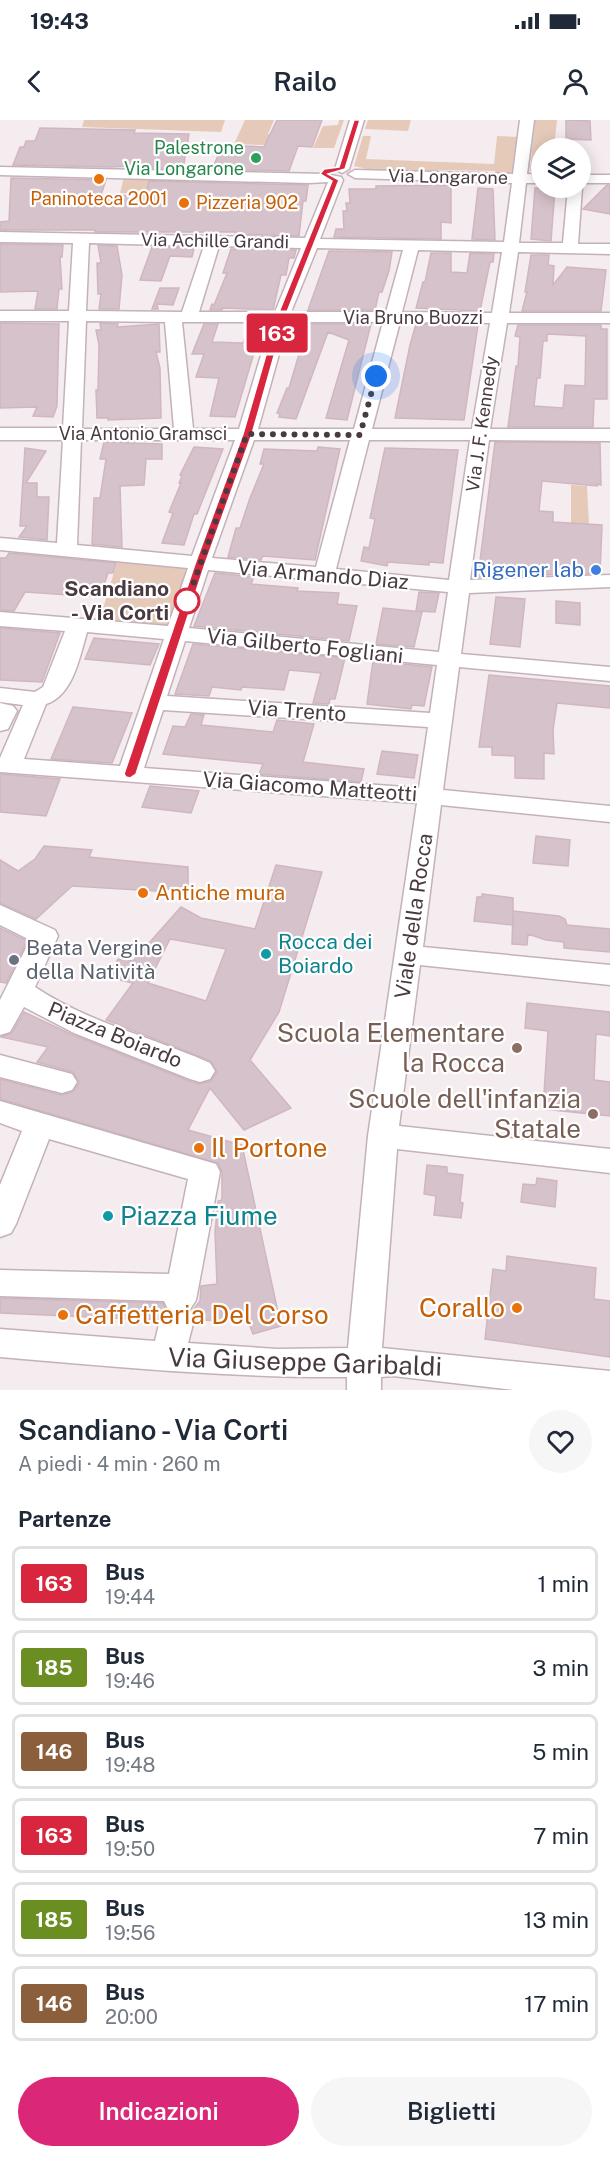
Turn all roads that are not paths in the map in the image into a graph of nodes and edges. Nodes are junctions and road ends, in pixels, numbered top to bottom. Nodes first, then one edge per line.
1 (357, 120) edge
2 (527, 120) edge
3 (0, 171) edge
4 (340, 175) junction
5 (520, 179) junction
6 (531, 179) edge
7 (591, 179) edge
8 (610, 179) edge
9 (574, 198) edge
10 (0, 237) edge
11 (81, 238) junction
12 (213, 241) junction
13 (311, 243) junction
14 (412, 244) junction
15 (511, 247) junction
16 (570, 248) junction
17 (610, 249) edge
18 (0, 316) edge
19 (78, 316) junction
20 (181, 317) junction
21 (281, 317) junction
22 (392, 318) junction
23 (610, 318) edge
24 (498, 319) junction
25 (0, 434) edge
26 (74, 434) junction
27 (184, 434) junction
28 (247, 434) junction
29 (360, 435) junction
30 (480, 435) junction
31 (610, 435) edge
32 (0, 544) edge
33 (67, 549) junction
34 (200, 564) junction
35 (324, 575) junction
36 (610, 581) edge
37 (459, 587) junction
38 (0, 619) edge
39 (78, 625) junction
40 (176, 633) junction
41 (450, 661) junction
42 (610, 674) edge
43 (0, 696) edge
44 (42, 697) junction
45 (154, 702) junction
46 (0, 710) edge
47 (440, 721) junction
48 (0, 724) edge
49 (5, 765) edge
50 (130, 774) junction
51 (430, 796) junction
52 (610, 814) edge
53 (0, 914) edge
54 (409, 955) junction
55 (610, 975) edge
56 (20, 990) junction
57 (0, 1025) edge
58 (0, 1066) edge
59 (200, 1071) dead end
60 (62, 1082) dead end
61 (0, 1112) edge
62 (39, 1125) junction
63 (384, 1136) junction
64 (610, 1161) edge
65 (0, 1224) edge
66 (0, 1283) edge
67 (179, 1303) junction
68 (0, 1343) edge
69 (168, 1357) junction
70 (364, 1375) edge
71 (610, 1386) edge

1 - 4 street
2 - 5 street, Via J. F. Kennedy
3 - 4 street, Via Longarone
4 - 5 street, Via Longarone
4 - 13 street
5 - 6 street, Via Longarone
5 - 15 street, Via J. F. Kennedy
7 - 8 street
9 - 16 street
10 - 11 street, Via Achille Grandi
11 - 12 street, Via Achille Grandi
11 - 19 street
12 - 13 street, Via Achille Grandi
12 - 20 street
13 - 14 street, Via Achille Grandi
13 - 21 street
14 - 15 street, Via Achille Grandi
14 - 22 street
15 - 16 street, Via Achille Grandi
15 - 24 street, Via J. F. Kennedy
16 - 17 street, Via Achille Grandi
18 - 19 street, Via Bruno Buozzi
19 - 20 street, Via Bruno Buozzi
19 - 26 street
20 - 21 street, Via Bruno Buozzi
20 - 27 street
21 - 22 street, Via Bruno Buozzi
21 - 28 street
22 - 24 street, Via Bruno Buozzi
22 - 29 street
23 - 24 street, Via Bruno Buozzi
24 - 30 street, Via J. F. Kennedy
25 - 26 street, Via Antonio Gramsci
26 - 27 street, Via Antonio Gramsci
26 - 33 street
27 - 28 street, Via Antonio Gramsci
28 - 29 street, Via Antonio Gramsci
28 - 34 street
29 - 30 street, Via Antonio Gramsci
29 - 35 street
30 - 31 street, Via Antonio Gramsci
30 - 37 street, Via J. F. Kennedy
32 - 33 street, Via Armando Diaz
33 - 34 street, Via Armando Diaz
34 - 35 street, Via Armando Diaz
34 - 40 street
35 - 37 street, Via Armando Diaz
36 - 37 street, Via Armando Diaz
37 - 41 street, Viale della Rocca
38 - 39 street, Via Gilberto Fogliani
39 - 40 street, Via Gilberto Fogliani
39 - 44 street
40 - 41 street, Via Gilberto Fogliani
40 - 45 street
41 - 42 street, Via Gilberto Fogliani
41 - 47 street, Viale della Rocca
43 - 44 street
44 - 49 street
45 - 47 street, Via Trento
45 - 50 street
46 - 48 street
47 - 51 street, Viale della Rocca
49 - 50 street, Via Giacomo Matteotti
50 - 51 street, Via Giacomo Matteotti
51 - 52 street, Via Giacomo Matteotti
51 - 54 street, Viale della Rocca
53 - 56 street
54 - 55 street
54 - 63 street, Viale della Rocca
56 - 57 street
56 - 59 street, Piazza Boiardo
58 - 60 street
61 - 62 street
62 - 65 street
62 - 67 street
63 - 64 street
63 - 70 street, Viale della Rocca
66 - 67 street
67 - 69 street
68 - 69 street, Via Giuseppe Garibaldi
69 - 70 street, Via Giuseppe Garibaldi
70 - 71 street, Via Giuseppe Garibaldi

